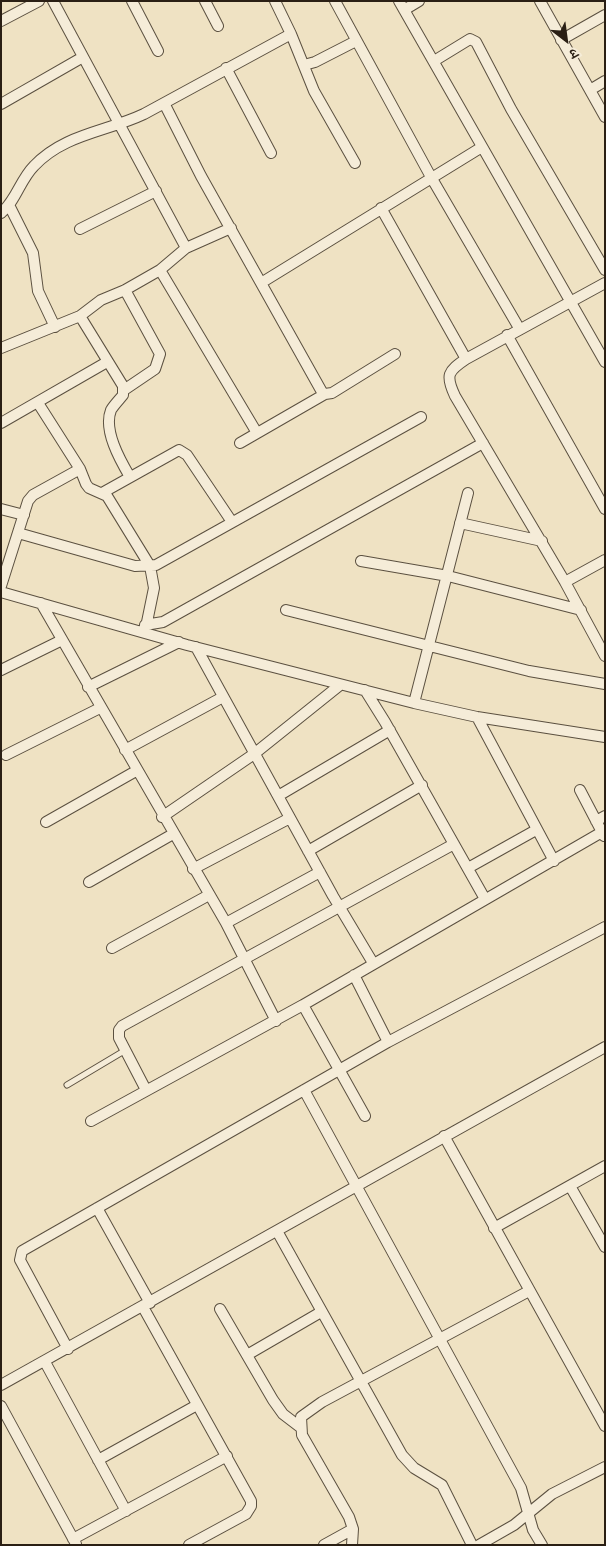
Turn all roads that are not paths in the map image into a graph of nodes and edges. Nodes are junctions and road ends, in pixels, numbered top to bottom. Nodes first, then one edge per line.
1 (39, 1) edge
2 (132, 1) edge
3 (205, 1) edge
4 (275, 1) edge
5 (335, 1) edge
6 (419, 1) edge
7 (540, 1) edge
8 (57, 3) edge
9 (402, 6) edge
10 (605, 15) edge
11 (1, 21) edge
12 (218, 26) dead end
13 (291, 34) junction
14 (561, 40) junction
15 (356, 41) junction
16 (158, 51) dead end
17 (83, 57) junction
18 (434, 61) junction
19 (304, 65) junction
20 (226, 68) junction
21 (605, 81) edge
22 (590, 90) junction
23 (164, 103) junction
24 (1, 104) edge
25 (605, 117) edge
26 (121, 125) junction
27 (482, 147) junction
28 (271, 152) dead end
29 (355, 163) dead end
30 (431, 177) junction
31 (156, 191) junction
32 (9, 205) junction
33 (380, 208) junction
34 (1, 213) edge
35 (230, 228) junction
36 (80, 229) dead end
37 (186, 248) junction
38 (160, 270) junction
39 (605, 270) edge
40 (261, 283) junction
41 (605, 283) edge
42 (125, 290) junction
43 (570, 301) junction
44 (80, 316) junction
45 (55, 327) junction
46 (519, 328) junction
47 (507, 335) junction
48 (1, 348) edge
49 (395, 354) dead end
50 (466, 358) junction
51 (108, 362) junction
52 (605, 362) edge
53 (124, 390) junction
54 (325, 394) junction
55 (38, 403) junction
56 (421, 417) dead end
57 (1, 423) edge
58 (257, 433) junction
59 (240, 443) dead end
60 (483, 443) junction
61 (80, 469) junction
62 (130, 477) junction
63 (102, 493) junction
64 (468, 493) dead end
65 (1, 509) edge
66 (605, 509) edge
67 (24, 516) junction
68 (232, 522) junction
69 (460, 523) junction
70 (18, 533) junction
71 (542, 541) junction
72 (605, 560) edge
73 (361, 562) dead end
74 (150, 566) junction
75 (448, 576) junction
76 (565, 582) junction
77 (1, 586) edge
78 (1, 592) edge
79 (41, 603) junction
80 (286, 610) dead end
81 (582, 610) junction
82 (144, 628) junction
83 (62, 640) junction
84 (179, 642) junction
85 (430, 645) junction
86 (196, 647) junction
87 (605, 656) edge
88 (1, 670) edge
89 (605, 684) edge
90 (340, 685) junction
91 (88, 687) junction
92 (365, 690) junction
93 (223, 697) junction
94 (414, 703) junction
95 (100, 708) junction
96 (477, 717) junction
97 (390, 730) junction
98 (605, 738) edge
99 (124, 750) junction
100 (254, 754) junction
101 (6, 755) dead end
102 (136, 771) junction
103 (422, 785) junction
104 (580, 790) dead end
105 (278, 796) junction
106 (162, 817) junction
107 (290, 818) junction
108 (600, 818) edge
109 (46, 822) dead end
110 (536, 830) junction
111 (173, 834) junction
112 (603, 834) edge
113 (454, 844) junction
114 (308, 851) junction
115 (554, 861) junction
116 (468, 868) junction
117 (194, 869) junction
118 (320, 872) junction
119 (89, 882) dead end
120 (209, 895) junction
121 (485, 899) junction
122 (340, 907) junction
123 (226, 923) junction
124 (605, 927) edge
125 (112, 948) dead end
126 (245, 960) junction
127 (372, 964) junction
128 (354, 975) junction
129 (303, 1005) junction
130 (276, 1021) junction
131 (388, 1042) junction
132 (605, 1047) edge
133 (124, 1052) junction
134 (338, 1070) junction
135 (67, 1085) dead end
136 (146, 1090) junction
137 (304, 1090) junction
138 (365, 1116) dead end
139 (91, 1121) dead end
140 (444, 1136) junction
141 (605, 1166) edge
142 (357, 1186) junction
143 (570, 1186) junction
144 (97, 1208) junction
145 (494, 1228) junction
146 (277, 1231) junction
147 (605, 1247) edge
148 (529, 1290) junction
149 (146, 1305) junction
150 (220, 1309) dead end
151 (321, 1312) junction
152 (438, 1338) junction
153 (68, 1349) junction
154 (246, 1355) junction
155 (45, 1362) junction
156 (360, 1382) junction
157 (1, 1386) edge
158 (198, 1405) junction
159 (1, 1406) edge
160 (605, 1426) edge
161 (300, 1427) junction
162 (227, 1456) junction
163 (98, 1460) junction
164 (605, 1467) edge
165 (126, 1511) junction
166 (528, 1514) junction
167 (352, 1528) junction
168 (75, 1542) edge
169 (189, 1545) edge
170 (324, 1545) edge
171 (352, 1545) edge
172 (472, 1545) edge
173 (479, 1545) edge
174 (542, 1545) edge

1 - 11 street
2 - 16 street
3 - 12 street
4 - 13 street
5 - 15 street
6 - 9 street
7 - 14 street
8 - 17 street
9 - 18 street
10 - 14 street
13 - 19 street
13 - 20 street
14 - 22 street
15 - 19 street
15 - 30 street
17 - 24 street
17 - 26 street
18 - 27 street
18 - 39 street
19 - 29 street
20 - 23 street
20 - 28 street
21 - 22 street
22 - 25 street
23 - 26 street
23 - 35 street
26 - 31 street
26 - 32 street
27 - 30 street
27 - 43 street
30 - 33 street
30 - 46 street
31 - 36 street
31 - 37 street
32 - 34 street
32 - 45 street
33 - 40 street
33 - 50 street
35 - 37 street
35 - 40 street
37 - 38 street
38 - 42 street
38 - 58 street
40 - 54 street
41 - 43 street
42 - 44 street
42 - 53 street
43 - 46 street
43 - 52 street
44 - 45 street
44 - 51 street
45 - 48 street
46 - 47 street
47 - 50 street
47 - 66 street
49 - 54 street
50 - 60 street
51 - 53 street
51 - 55 street
53 - 62 street
54 - 58 street
55 - 57 street
55 - 61 street
56 - 68 street
58 - 59 street
60 - 71 street
60 - 82 street
61 - 63 street
61 - 67 street
62 - 63 street
62 - 68 street
63 - 74 street
64 - 69 street
65 - 67 street
67 - 70 street
68 - 74 street
69 - 71 street
69 - 75 street
70 - 74 street
70 - 77 street
71 - 76 street
72 - 76 street
73 - 75 street
74 - 82 street
75 - 81 street
75 - 85 street
76 - 81 street
78 - 79 street
79 - 82 street
79 - 83 street
80 - 85 street
81 - 87 street
82 - 84 street
83 - 88 street
83 - 91 street
84 - 86 street
84 - 91 street
85 - 89 street
85 - 94 street
86 - 90 street
86 - 93 street
90 - 92 street
90 - 100 street
91 - 95 street
92 - 94 street
92 - 97 street
93 - 99 street
93 - 100 street
94 - 96 street
95 - 99 street
95 - 101 street
96 - 98 street
96 - 110 street
97 - 103 street
97 - 105 street
99 - 102 street
100 - 105 street
100 - 106 street
102 - 106 street
102 - 109 street
103 - 113 street
103 - 114 street
104 - 108 street
105 - 107 street
106 - 111 street
107 - 114 street
107 - 117 street
108 - 112 street
110 - 115 street
110 - 116 street
111 - 117 street
111 - 119 street
112 - 115 street
113 - 116 street
113 - 122 street
114 - 118 street
115 - 121 street
116 - 121 street
117 - 120 street
118 - 122 street
118 - 123 street
120 - 123 street
120 - 125 street
121 - 127 street
122 - 126 street
122 - 127 street
123 - 126 street
124 - 131 street
126 - 130 street
126 - 133 street
127 - 128 street
128 - 129 street
128 - 131 street
129 - 130 street
129 - 134 street
130 - 136 street
131 - 134 street
132 - 140 street
133 - 135 lane
133 - 136 street
134 - 137 street
134 - 138 street
136 - 139 street
137 - 142 street
137 - 144 street
140 - 142 street
140 - 145 street
141 - 143 street
142 - 146 street
142 - 152 street
143 - 145 street
143 - 147 street
144 - 149 street
144 - 153 street
145 - 148 street
146 - 149 street
146 - 151 street
148 - 152 street
148 - 160 street
149 - 153 street
149 - 158 street
150 - 154 street
151 - 154 street
151 - 156 street
152 - 156 street
152 - 166 street
153 - 155 street
154 - 161 street
155 - 157 street
155 - 163 street
156 - 161 street
156 - 172 street
158 - 162 street
158 - 163 street
159 - 168 street
161 - 167 street
162 - 165 street
162 - 169 street
163 - 165 street
164 - 166 street
165 - 168 street
166 - 173 street
166 - 174 street
167 - 170 street
167 - 171 street

